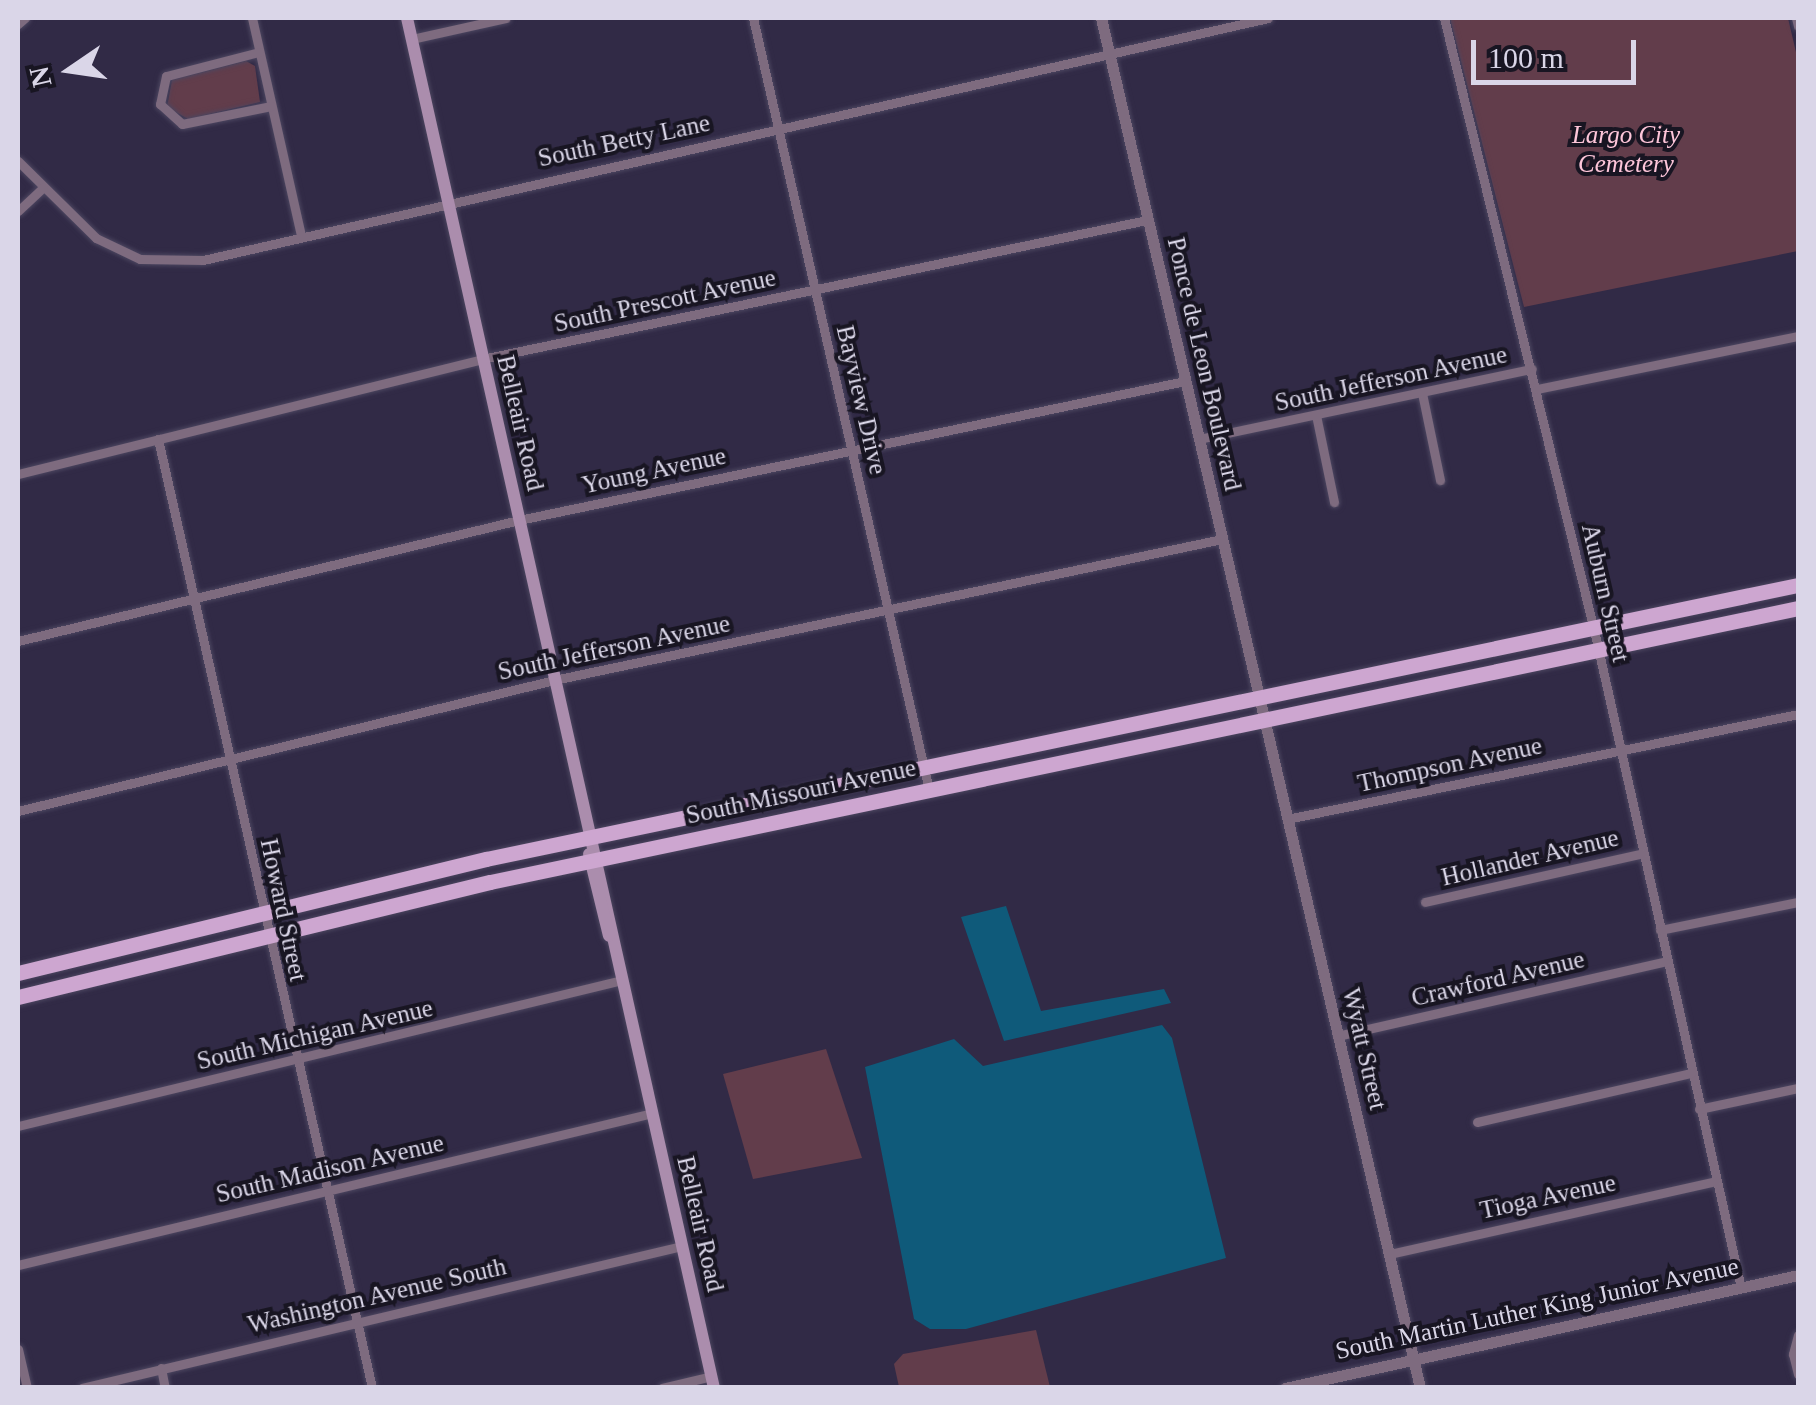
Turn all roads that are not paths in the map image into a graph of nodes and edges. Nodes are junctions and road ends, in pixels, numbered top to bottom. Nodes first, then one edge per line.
1 (25, 18) edge
2 (252, 18) edge
3 (407, 18) edge
4 (506, 18) edge
5 (753, 18) edge
6 (1101, 18) edge
7 (1268, 18) edge
8 (1444, 18) edge
9 (1796, 18) edge
10 (18, 24) edge
11 (1798, 26) edge
12 (412, 39) junction
13 (260, 52) junction
14 (1109, 53) junction
15 (272, 106) junction
16 (778, 128) junction
17 (18, 161) edge
18 (42, 188) junction
19 (448, 201) junction
20 (18, 212) edge
21 (1148, 220) junction
22 (302, 236) junction
23 (816, 290) junction
24 (1798, 336) edge
25 (482, 360) junction
26 (1532, 369) junction
27 (1185, 381) junction
28 (1537, 389) junction
29 (1422, 392) junction
30 (1316, 415) junction
31 (158, 439) junction
32 (1199, 439) junction
33 (852, 450) junction
34 (18, 474) edge
35 (1440, 480) dead end
36 (1334, 502) dead end
37 (519, 520) junction
38 (1222, 539) junction
39 (1798, 585) edge
40 (195, 598) junction
41 (1798, 608) edge
42 (888, 610) junction
43 (1594, 630) junction
44 (18, 641) edge
45 (1599, 653) junction
46 (554, 680) junction
47 (1259, 698) junction
48 (1798, 714) edge
49 (1262, 721) junction
50 (1621, 750) junction
51 (230, 759) junction
52 (924, 768) junction
53 (929, 791) junction
54 (18, 811) edge
55 (1287, 819) junction
56 (590, 839) junction
57 (1644, 853) junction
58 (594, 861) junction
59 (1425, 902) dead end
60 (1798, 902) edge
61 (264, 913) junction
62 (1660, 930) junction
63 (268, 936) junction
64 (1667, 960) junction
65 (18, 973) edge
66 (622, 980) junction
67 (18, 997) edge
68 (1337, 1036) junction
69 (295, 1060) junction
70 (1692, 1073) junction
71 (1798, 1088) edge
72 (1699, 1109) junction
73 (652, 1113) junction
74 (1477, 1122) dead end
75 (18, 1126) edge
76 (1716, 1181) junction
77 (326, 1190) junction
78 (682, 1246) junction
79 (1390, 1254) junction
80 (18, 1265) edge
81 (1798, 1275) edge
82 (1740, 1288) junction
83 (356, 1322) junction
84 (1798, 1335) edge
85 (18, 1349) edge
86 (1413, 1359) junction
87 (160, 1368) junction
88 (1798, 1374) edge
89 (713, 1382) edge
90 (27, 1388) edge
91 (82, 1388) edge
92 (165, 1388) edge
93 (372, 1388) edge
94 (662, 1388) edge
95 (1285, 1388) edge
96 (1420, 1388) edge

1 - 10 street
2 - 13 street
3 - 12 main road, Belleair Road
4 - 12 street
5 - 16 street, Bayview Drive
6 - 14 street, Ponce de Leon Boulevard
7 - 14 street, South Betty Lane
8 - 26 street, Auburn Street
9 - 11 street
12 - 19 main road, Belleair Road
13 - 15 street
13 - 15 street
14 - 16 street, South Betty Lane
14 - 21 street, Ponce de Leon Boulevard
15 - 22 street
16 - 19 street, South Betty Lane
16 - 23 street, Bayview Drive
17 - 18 street, South Betty Lane
18 - 20 street
18 - 22 street, South Betty Lane
19 - 22 street, South Betty Lane
19 - 25 main road, Belleair Road
21 - 23 street, South Prescott Avenue
21 - 27 street, Ponce de Leon Boulevard
23 - 25 street, South Prescott Avenue
23 - 33 street, Bayview Drive
24 - 28 street
25 - 31 street, South Prescott Avenue
25 - 37 main road, Belleair Road
26 - 28 street, Auburn Street
26 - 29 street, South Jefferson Avenue
27 - 32 street, Ponce de Leon Boulevard
27 - 33 street, Young Avenue
28 - 43 street, Auburn Street
29 - 30 street, South Jefferson Avenue
29 - 35 street
30 - 32 street, South Jefferson Avenue
30 - 36 street
31 - 34 street, South Prescott Avenue
31 - 40 street, Howard Street
32 - 38 street, Ponce de Leon Boulevard
33 - 37 street, Young Avenue
33 - 42 street, Bayview Drive
37 - 40 street, Young Avenue
37 - 46 main road, Belleair Road
38 - 42 street, South Jefferson Avenue
38 - 47 street, Ponce de Leon Boulevard
39 - 43 main road, South Missouri Avenue
40 - 44 street, Young Avenue
40 - 51 street, Howard Street
41 - 45 main road, South Missouri Avenue
42 - 46 street, South Jefferson Avenue
42 - 52 street, Bayview Drive
43 - 45 street, Auburn Street
43 - 47 main road, South Missouri Avenue
45 - 49 main road, South Missouri Avenue
45 - 50 street, Auburn Street
46 - 51 street, South Jefferson Avenue
46 - 56 main road, Belleair Road
47 - 49 street, Ponce de Leon Boulevard
47 - 52 main road, South Missouri Avenue
48 - 50 street, Thompson Avenue
49 - 53 main road, South Missouri Avenue
49 - 55 street, Wyatt Street
50 - 55 street, Thompson Avenue
50 - 57 street, Auburn Street
51 - 54 street, South Jefferson Avenue
51 - 61 street, Howard Street
52 - 53 street, Bayview Drive
52 - 56 main road, South Missouri Avenue
53 - 58 main road, South Missouri Avenue
55 - 68 street, Wyatt Street
56 - 58 main road, Belleair Road
56 - 61 main road, South Missouri Avenue
57 - 59 street, Hollander Avenue
57 - 62 street, Auburn Street
58 - 63 main road, South Missouri Avenue
58 - 66 main road, Belleair Road
60 - 62 street
61 - 63 street, Howard Street
61 - 65 main road, South Missouri Avenue
62 - 64 street, Auburn Street
63 - 67 main road, South Missouri Avenue
63 - 69 street, Howard Street
64 - 68 street, Crawford Avenue
64 - 70 street, Auburn Street
66 - 69 street, South Michigan Avenue
66 - 73 main road, Belleair Road
68 - 79 street, Wyatt Street
69 - 75 street, South Michigan Avenue
69 - 77 street, Howard Street
70 - 72 street, Auburn Street
70 - 74 street
71 - 72 street
72 - 76 street, Auburn Street
73 - 77 street, South Madison Avenue
73 - 78 main road, Belleair Road
76 - 79 street, Tioga Avenue
76 - 82 street, Auburn Street
77 - 80 street, South Madison Avenue
77 - 83 street, Howard Street
78 - 83 street, Washington Avenue South
78 - 89 main road, Belleair Road
79 - 86 street, Wyatt Street
81 - 82 street, South Martin Luther King Junior Avenue
82 - 86 street, South Martin Luther King Junior Avenue
83 - 87 street, Washington Avenue South
83 - 93 street, Howard Street
84 - 88 street
85 - 90 street
86 - 95 street, South Martin Luther King Junior Avenue
86 - 96 street, Wyatt Street
87 - 91 street, Washington Avenue South
87 - 92 street
89 - 94 street

